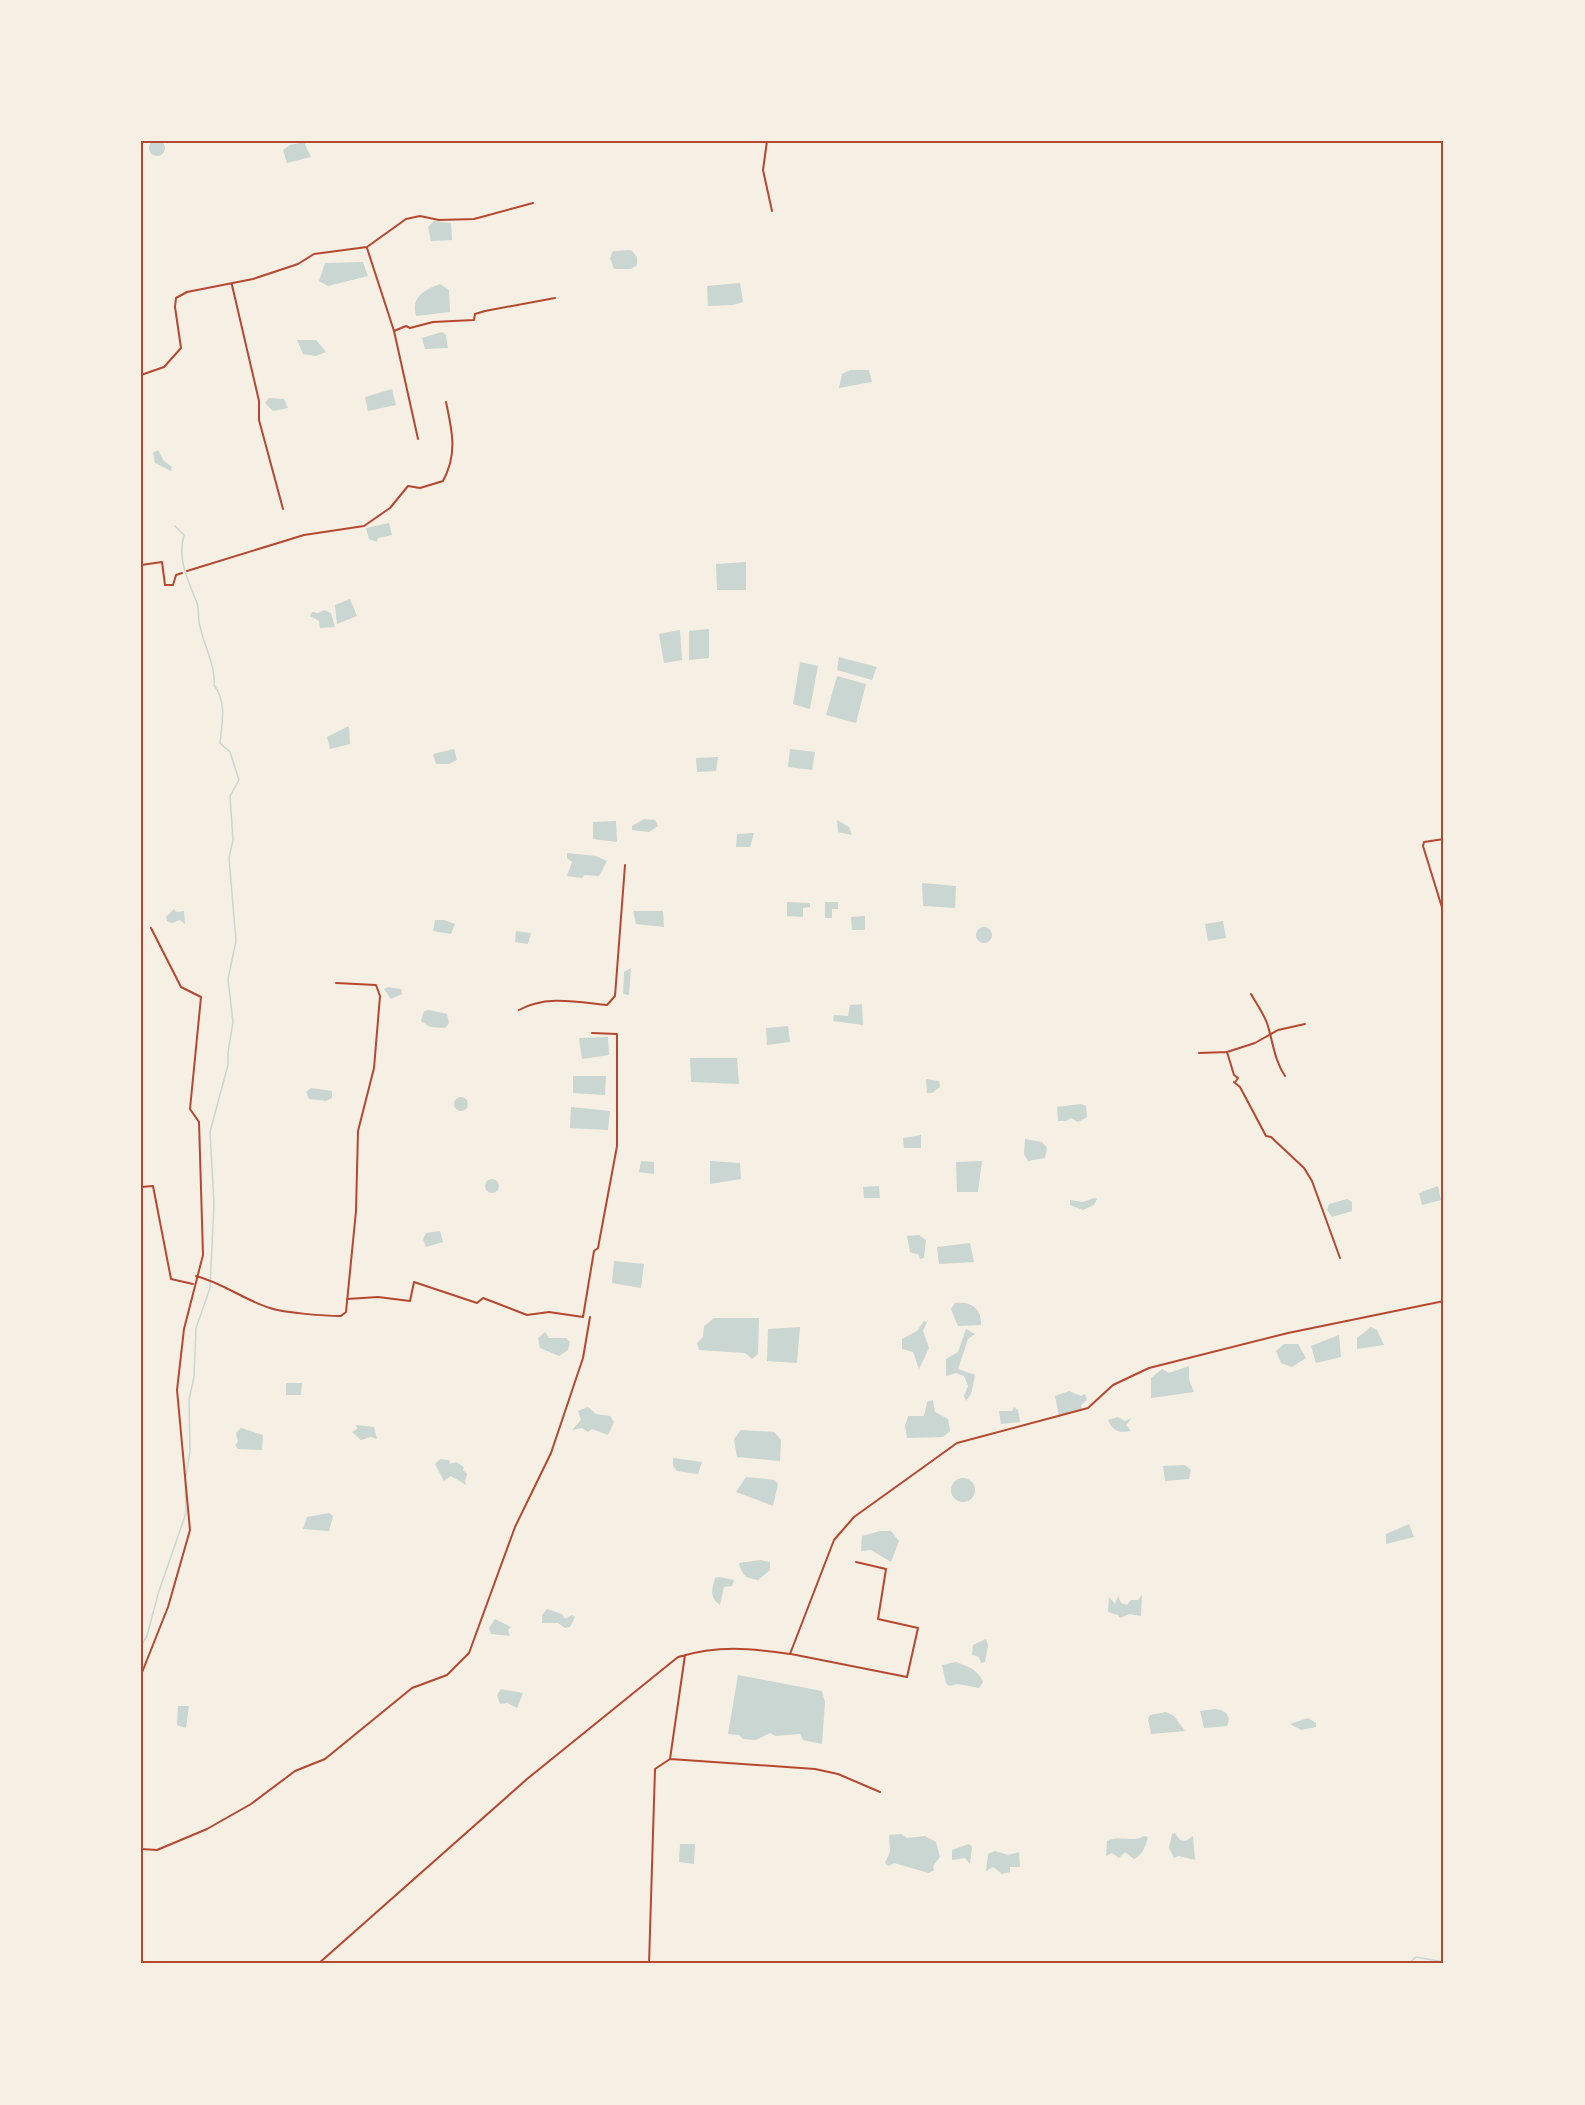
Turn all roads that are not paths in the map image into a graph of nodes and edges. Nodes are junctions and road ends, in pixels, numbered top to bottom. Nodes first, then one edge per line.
1 (767, 141) edge
2 (533, 203) dead end
3 (772, 211) dead end
4 (367, 247) junction
5 (232, 285) junction
6 (555, 298) dead end
7 (394, 331) junction
8 (141, 375) edge
9 (446, 402) dead end
10 (418, 439) dead end
11 (283, 509) dead end
12 (141, 565) edge
13 (187, 571) dead end
14 (182, 573) dead end
15 (1444, 839) edge
16 (625, 865) dead end
17 (1444, 914) edge
18 (151, 928) dead end
19 (336, 982) dead end
20 (1251, 994) dead end
21 (519, 1010) dead end
22 (1305, 1024) dead end
23 (592, 1033) dead end
24 (1268, 1036) junction
25 (1227, 1052) junction
26 (1199, 1053) dead end
27 (1285, 1077) dead end
28 (141, 1187) edge
29 (1340, 1258) dead end
30 (196, 1276) junction
31 (194, 1284) junction
32 (347, 1299) junction
33 (1444, 1300) edge
34 (590, 1317) dead end
35 (856, 1562) dead end
36 (790, 1654) junction
37 (685, 1655) junction
38 (141, 1675) edge
39 (670, 1759) junction
40 (880, 1792) dead end
41 (141, 1849) edge
42 (318, 1964) edge
43 (649, 1964) edge

1 - 3 street
2 - 4 street
4 - 5 street
4 - 7 street
5 - 8 street
5 - 11 street
6 - 7 street
7 - 10 street
9 - 13 street
12 - 14 street
15 - 17 street
16 - 21 street
18 - 30 street
19 - 32 street
20 - 24 street
22 - 24 street
23 - 32 street
24 - 25 street
24 - 27 street
25 - 26 street
25 - 29 street
28 - 31 street
30 - 31 street
30 - 32 street
31 - 38 street
33 - 36 street
34 - 41 street
35 - 36 street
36 - 37 street
37 - 39 street
37 - 42 street
39 - 40 street
39 - 43 street

